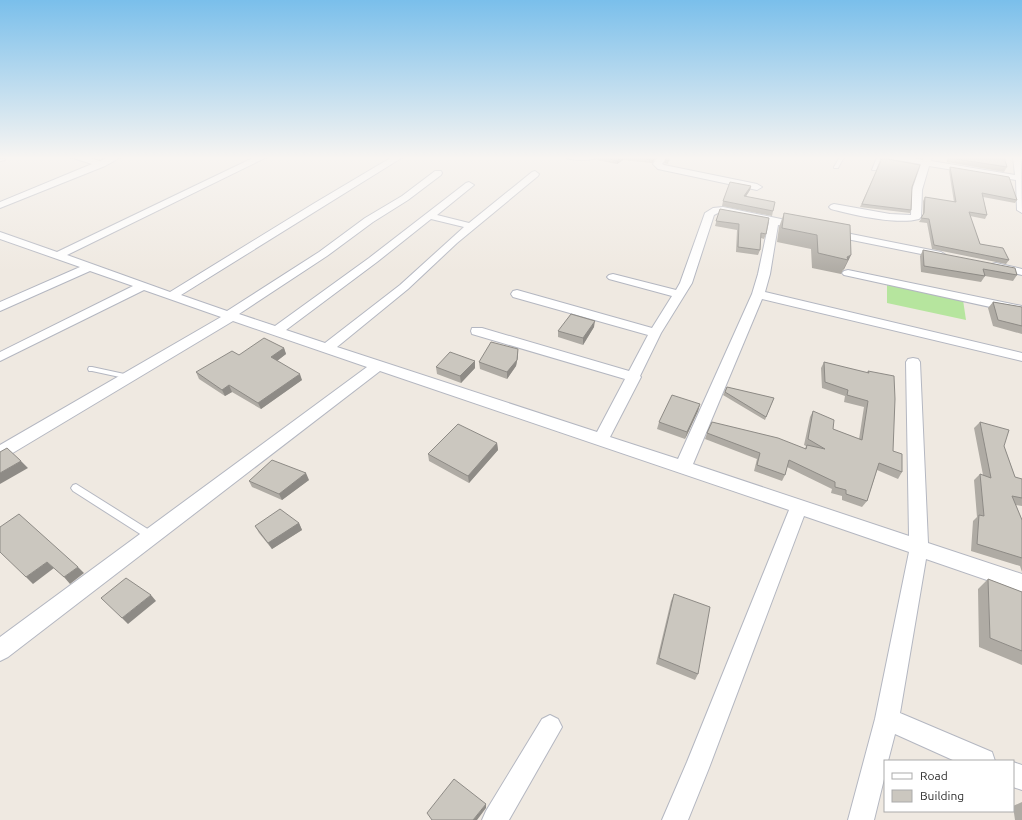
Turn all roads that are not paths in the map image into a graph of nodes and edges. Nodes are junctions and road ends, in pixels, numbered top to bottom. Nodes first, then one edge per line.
1 (24, 195) edge
2 (184, 195) edge
3 (334, 195) edge
4 (409, 195) edge
5 (455, 195) edge
6 (509, 195) edge
7 (917, 195) edge
8 (1021, 195) edge
9 (0, 205) edge
10 (834, 206) dead end
11 (1022, 210) edge
12 (429, 216) junction
13 (774, 221) junction
14 (471, 226) junction
15 (4, 240) edge
16 (58, 256) junction
17 (952, 258) edge
18 (983, 264) edge
19 (90, 267) junction
20 (1022, 272) edge
21 (848, 273) edge
22 (613, 277) dead end
23 (143, 286) junction
24 (517, 294) dead end
25 (678, 294) junction
26 (758, 294) junction
27 (171, 296) junction
28 (0, 306) edge
29 (1022, 310) edge
30 (231, 315) junction
31 (277, 331) junction
32 (477, 331) dead end
33 (655, 333) junction
34 (327, 348) junction
35 (0, 357) edge
36 (1022, 357) edge
37 (913, 362) dead end
38 (379, 365) junction
39 (92, 369) dead end
40 (129, 377) junction
41 (634, 377) junction
42 (601, 439) junction
43 (0, 453) edge
44 (683, 467) junction
45 (76, 488) dead end
46 (799, 507) junction
47 (151, 536) junction
48 (919, 548) junction
49 (1022, 584) edge
50 (0, 650) edge
51 (886, 719) junction
52 (550, 727) dead end
53 (982, 760) edge
54 (495, 820) edge
55 (675, 820) edge
56 (861, 820) edge

1 - 9 street
2 - 16 street
3 - 27 street
4 - 30 street
5 - 12 street
6 - 14 street
7 - 10 street
8 - 11 street
12 - 14 street
12 - 31 street
13 - 17 street
13 - 25 street
13 - 26 street
14 - 34 street
15 - 16 street
16 - 19 street
18 - 20 street
19 - 23 street
19 - 28 street
21 - 29 street
22 - 25 street
23 - 27 street
23 - 35 street
24 - 33 street
25 - 33 street
26 - 36 street
26 - 44 street
27 - 30 street
30 - 31 street
30 - 40 street
31 - 34 street
32 - 41 street
33 - 41 street
34 - 38 street
37 - 48 street
38 - 42 street
38 - 47 street
39 - 40 lane
40 - 43 street
41 - 42 street
42 - 44 street
44 - 46 street
45 - 47 lane
46 - 48 street
46 - 55 street
47 - 50 street
48 - 49 street
48 - 51 street
51 - 53 street
51 - 56 street
52 - 54 street

